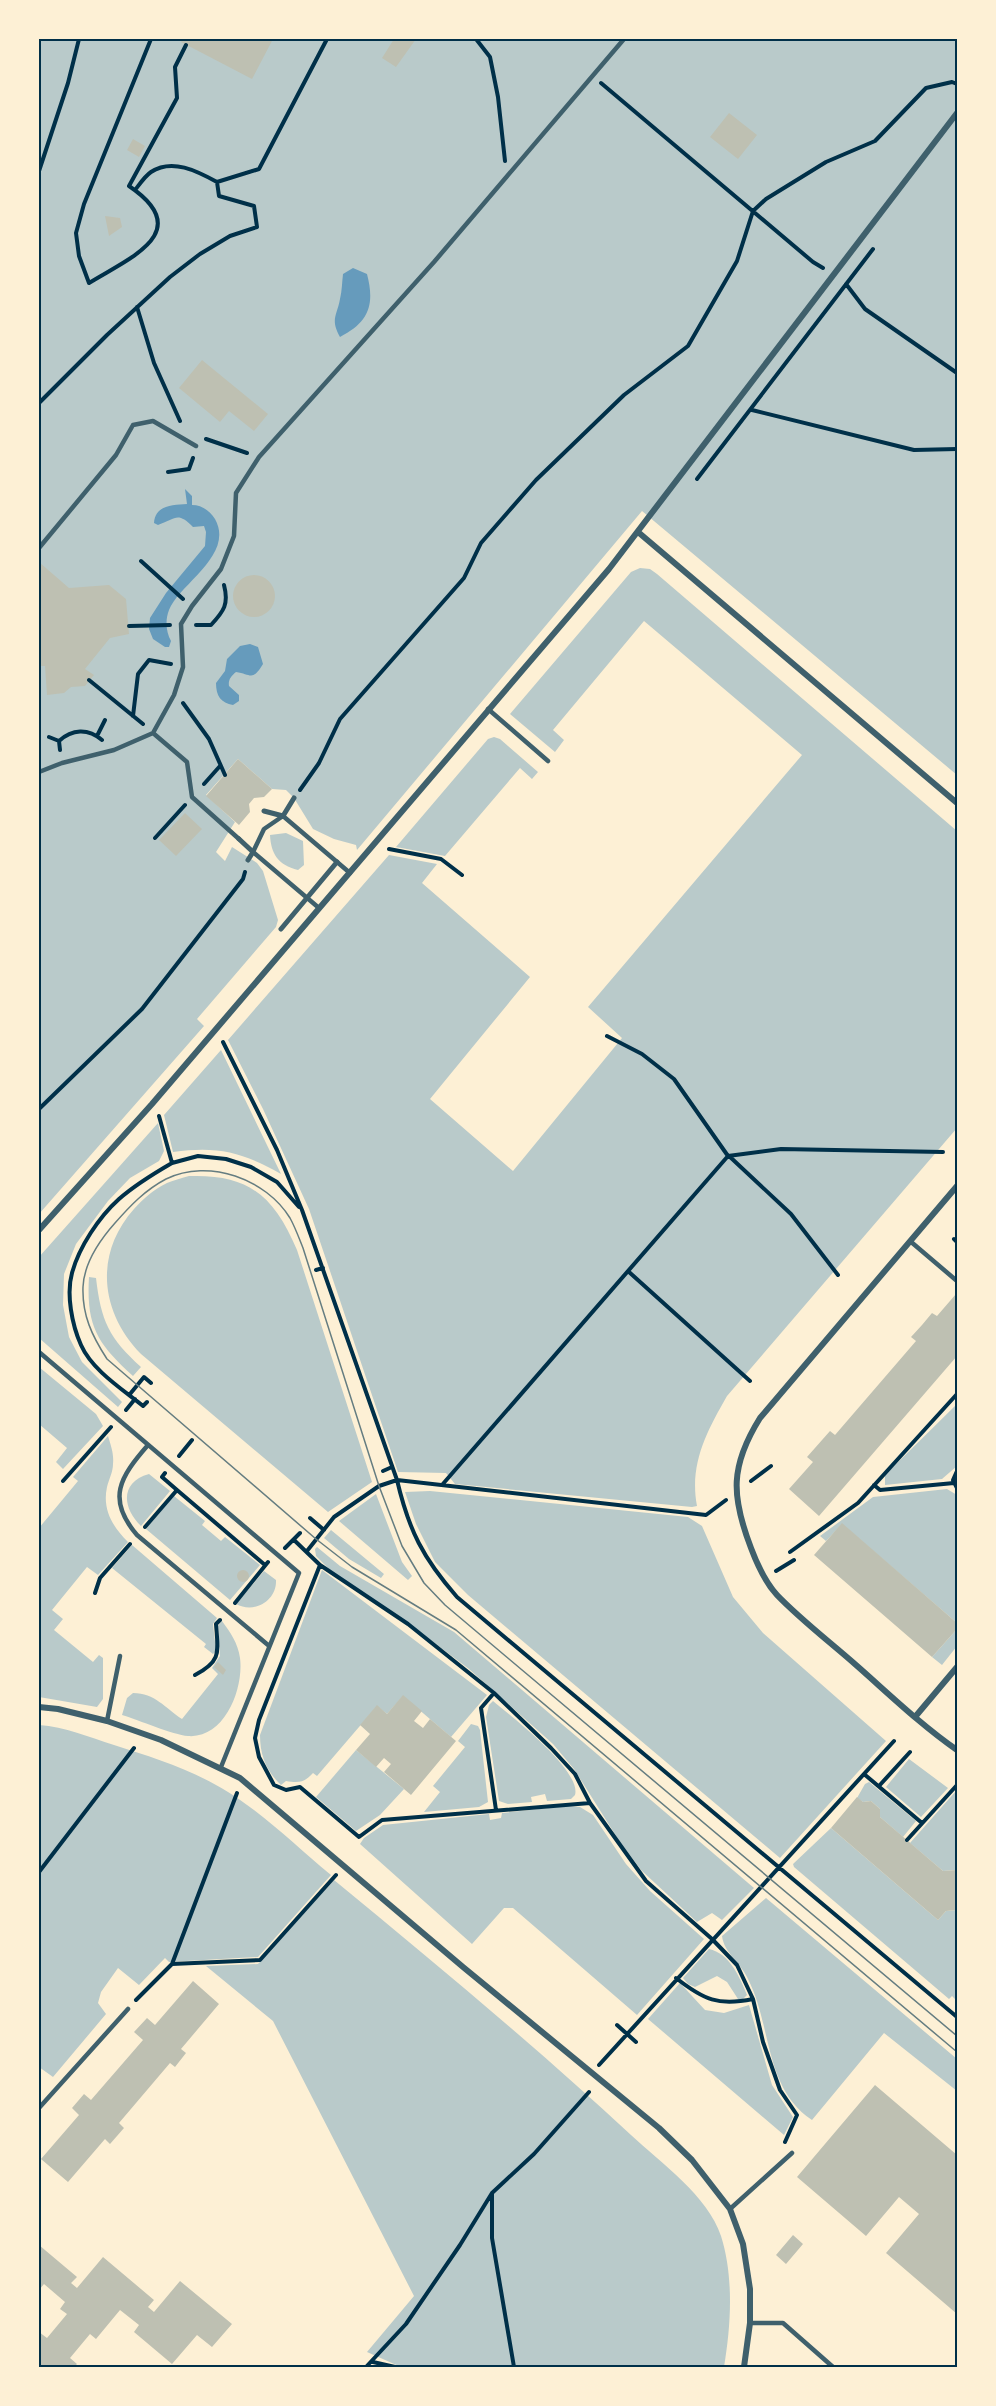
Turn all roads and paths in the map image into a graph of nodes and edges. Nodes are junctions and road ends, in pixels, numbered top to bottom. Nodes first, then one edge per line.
1 (80, 39) edge
2 (151, 39) edge
3 (327, 39) edge
4 (476, 39) edge
5 (624, 39) edge
6 (186, 45) dead end
7 (592, 76) junction
8 (957, 84) edge
9 (957, 113) edge
10 (39, 171) edge
11 (506, 177) junction
12 (217, 182) junction
13 (135, 190) junction
14 (753, 211) junction
15 (874, 248) dead end
16 (835, 274) junction
17 (847, 284) junction
18 (137, 307) junction
19 (957, 373) edge
20 (39, 403) edge
21 (752, 410) junction
22 (186, 426) dead end
23 (196, 446) junction
24 (957, 449) edge
25 (259, 457) junction
26 (168, 472) dead end
27 (695, 482) dead end
28 (638, 532) junction
29 (39, 548) edge
30 (141, 561) dead end
31 (221, 569) junction
32 (192, 606) junction
33 (181, 624) junction
34 (131, 626) dead end
35 (183, 666) junction
36 (89, 680) dead end
37 (174, 695) junction
38 (488, 709) junction
39 (133, 716) junction
40 (105, 720) dead end
41 (153, 733) junction
42 (97, 736) junction
43 (49, 737) dead end
44 (59, 741) junction
45 (114, 750) junction
46 (548, 761) dead end
47 (62, 763) junction
48 (39, 772) edge
49 (225, 775) dead end
50 (294, 798) joint
51 (957, 803) edge
52 (264, 811) dead end
53 (283, 816) junction
54 (239, 839) joint
55 (389, 849) dead end
56 (253, 852) junction
57 (248, 860) joint
58 (337, 862) junction
59 (350, 873) junction
60 (462, 875) dead end
61 (307, 898) junction
62 (319, 908) junction
63 (281, 929) dead end
64 (214, 1030) junction
65 (607, 1036) dead end
66 (152, 1104) junction
67 (39, 1109) edge
68 (944, 1152) dead end
69 (728, 1156) junction
70 (172, 1163) junction
71 (957, 1186) edge
72 (302, 1210) junction
73 (39, 1230) edge
74 (910, 1241) junction
75 (322, 1268) junction
76 (316, 1270) dead end
77 (629, 1272) junction
78 (838, 1275) dead end
79 (957, 1281) edge
80 (39, 1352) edge
81 (750, 1380) dead end
82 (151, 1383) dead end
83 (129, 1394) junction
84 (957, 1394) edge
85 (135, 1399) junction
86 (147, 1402) dead end
87 (118, 1420) junction
88 (192, 1440) dead end
89 (148, 1445) junction
90 (172, 1465) junction
91 (771, 1466) dead end
92 (392, 1467) junction
93 (383, 1471) dead end
94 (957, 1471) edge
95 (397, 1480) junction
96 (63, 1481) dead end
97 (954, 1483) junction
98 (442, 1485) junction
99 (874, 1485) junction
100 (957, 1488) edge
101 (177, 1490) junction
102 (736, 1493) junction
103 (310, 1518) dead end
104 (324, 1530) junction
105 (300, 1533) dead end
106 (138, 1535) junction
107 (294, 1540) junction
108 (307, 1551) junction
109 (790, 1552) dead end
110 (277, 1555) junction
111 (794, 1560) dead end
112 (320, 1564) junction
113 (265, 1565) junction
114 (765, 1578) junction
115 (95, 1593) dead end
116 (227, 1612) junction
117 (268, 1645) junction
118 (120, 1656) dead end
119 (957, 1667) edge
120 (195, 1675) dead end
121 (494, 1693) junction
122 (39, 1707) edge
123 (915, 1718) junction
124 (107, 1721) junction
125 (894, 1741) dead end
126 (134, 1748) dead end
127 (957, 1750) edge
128 (910, 1752) dead end
129 (220, 1767) junction
130 (864, 1774) junction
131 (957, 1785) edge
132 (879, 1786) junction
133 (237, 1793) dead end
134 (590, 1803) junction
135 (496, 1810) junction
136 (922, 1823) junction
137 (907, 1840) dead end
138 (780, 1868) junction
139 (39, 1872) edge
140 (336, 1874) dead end
141 (712, 1939) junction
142 (172, 1964) junction
143 (676, 1978) junction
144 (753, 1999) junction
145 (128, 2008) joint
146 (957, 2018) edge
147 (616, 2025) dead end
148 (626, 2034) junction
149 (636, 2042) dead end
150 (593, 2072) junction
151 (589, 2092) dead end
152 (39, 2108) edge
153 (778, 2148) dead end
154 (792, 2153) dead end
155 (492, 2193) junction
156 (730, 2209) junction
157 (750, 2323) junction
158 (373, 2362) junction
159 (366, 2367) edge
160 (395, 2367) edge
161 (514, 2367) edge
162 (744, 2367) edge
163 (833, 2367) edge

1 - 10 path
2 - 13 path
3 - 12 path
4 - 11 path
5 - 7 lane
6 - 13 path
7 - 11 lane
7 - 14 path
8 - 14 path
9 - 16 street
11 - 25 lane
12 - 13 path
12 - 18 path
14 - 16 path
14 - 50 path
15 - 17 path
16 - 17 path
16 - 28 street
17 - 19 path
17 - 21 path
18 - 20 path
18 - 22 path
21 - 24 path
21 - 27 path
23 - 25 path
23 - 26 path
23 - 29 lane
25 - 31 lane
28 - 38 street
28 - 51 street
30 - 32 path
31 - 32 lane
31 - 33 path
32 - 33 lane
33 - 34 path
33 - 35 lane
35 - 37 lane
35 - 39 path
36 - 39 path
37 - 41 lane
37 - 49 path
38 - 46 lane
38 - 59 street
39 - 41 path
40 - 42 path
41 - 45 lane
41 - 54 lane
42 - 44 path
42 - 45 path
43 - 44 path
44 - 47 path
45 - 47 lane
47 - 48 lane
50 - 53 street
52 - 53 street
53 - 56 lane
53 - 58 lane
54 - 56 street
55 - 60 path
56 - 57 street
56 - 61 lane
57 - 67 path
58 - 59 lane
58 - 61 street
59 - 62 street
61 - 62 lane
61 - 63 street
62 - 64 street
64 - 66 street
64 - 72 path
65 - 69 path
66 - 70 path
66 - 73 street
68 - 69 path
69 - 77 path
69 - 78 path
70 - 72 path
70 - 83 path
71 - 74 street
72 - 75 path
74 - 79 lane
74 - 102 street
75 - 76 path
75 - 92 path
77 - 81 path
77 - 98 path
80 - 87 lane
82 - 83 path
83 - 85 path
84 - 99 path
85 - 86 path
85 - 87 path
87 - 89 lane
87 - 96 path
88 - 90 path
89 - 90 lane
89 - 106 lane
90 - 101 path
90 - 110 lane
91 - 102 path
92 - 93 path
92 - 95 path
94 - 97 path
95 - 98 path
95 - 104 path
95 - 138 path
97 - 99 path
97 - 100 path
98 - 102 path
99 - 109 path
101 - 106 path
101 - 113 path
102 - 114 street
103 - 104 path
104 - 108 path
105 - 107 path
106 - 115 path
106 - 116 lane
107 - 108 path
107 - 110 path
108 - 112 path
110 - 113 path
110 - 117 lane
111 - 114 path
112 - 121 path
112 - 135 path
113 - 116 path
114 - 123 street
116 - 117 lane
116 - 120 path
117 - 129 lane
118 - 124 lane
119 - 123 street
121 - 134 path
121 - 135 path
122 - 124 street
123 - 127 street
124 - 129 street
125 - 130 path
126 - 139 path
128 - 132 path
129 - 150 street
130 - 132 path
130 - 138 path
131 - 136 path
132 - 136 path
133 - 142 path
134 - 135 path
134 - 141 path
136 - 137 path
138 - 141 path
138 - 146 path
140 - 142 path
141 - 143 path
141 - 144 path
142 - 145 path
143 - 144 path
143 - 148 path
144 - 153 path
145 - 152 lane
147 - 148 path
148 - 149 path
148 - 150 path
150 - 156 street
151 - 155 path
154 - 156 lane
155 - 158 path
155 - 161 path
156 - 157 street
157 - 162 street
157 - 163 lane
158 - 159 path
158 - 160 path

